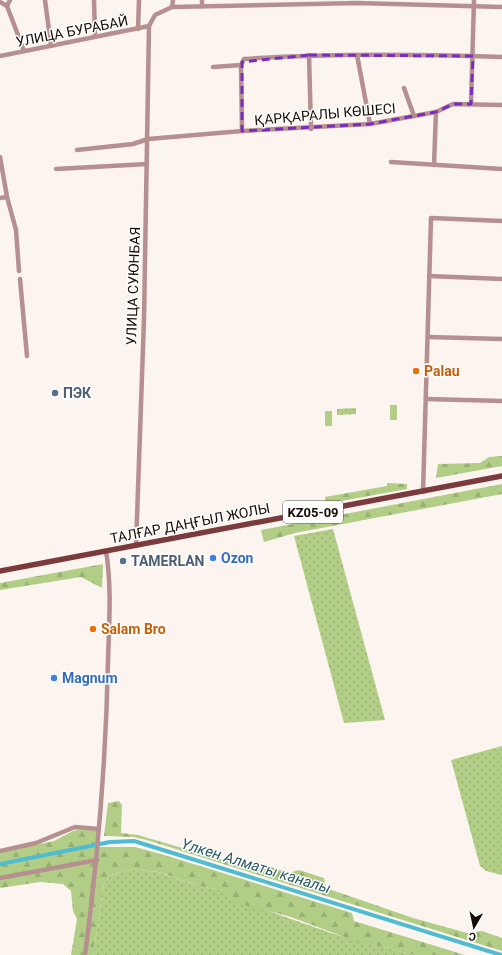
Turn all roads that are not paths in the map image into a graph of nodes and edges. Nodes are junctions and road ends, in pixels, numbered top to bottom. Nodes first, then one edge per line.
1 (10, 0) edge
2 (45, 0) edge
3 (94, 0) edge
4 (139, 0) edge
5 (172, 0) edge
6 (202, 0) edge
7 (233, 0) edge
8 (474, 0) edge
9 (0, 2) edge
10 (260, 2) edge
11 (293, 2) edge
12 (324, 2) edge
13 (357, 2) edge
14 (388, 2) edge
15 (7, 6) junction
16 (202, 6) junction
17 (233, 6) junction
18 (474, 6) junction
19 (172, 7) junction
20 (502, 7) edge
21 (149, 26) junction
22 (138, 29) junction
23 (95, 37) junction
24 (51, 46) junction
25 (24, 51) junction
26 (309, 55) junction
27 (357, 55) junction
28 (0, 56) edge
29 (473, 56) junction
30 (502, 57) edge
31 (241, 65) junction
32 (213, 67) dead end
33 (404, 88) dead end
34 (471, 104) junction
35 (502, 105) edge
36 (436, 112) junction
37 (414, 116) junction
38 (370, 124) junction
39 (311, 129) junction
40 (242, 131) junction
41 (148, 139) junction
42 (77, 150) dead end
43 (0, 157) edge
44 (391, 162) dead end
45 (147, 164) junction
46 (434, 164) junction
47 (56, 169) dead end
48 (502, 169) edge
49 (8, 197) junction
50 (0, 198) edge
51 (502, 221) edge
52 (19, 272) dead end
53 (429, 276) junction
54 (20, 279) dead end
55 (502, 279) edge
56 (428, 337) junction
57 (502, 339) edge
58 (27, 356) dead end
59 (427, 399) junction
60 (502, 401) edge
61 (502, 476) edge
62 (423, 492) junction
63 (136, 546) junction
64 (106, 552) junction
65 (0, 571) edge
66 (99, 829) junction
67 (0, 851) edge
68 (97, 860) junction
69 (0, 878) edge
70 (86, 955) edge

1 - 15 street
2 - 24 street
3 - 23 street
4 - 22 street
5 - 19 street
6 - 16 street
7 - 17 street
8 - 18 street
9 - 15 street
10 - 11 street
10 - 17 street
11 - 12 street
12 - 13 street
13 - 14 street
14 - 18 street
15 - 25 street
16 - 17 street
16 - 19 street
18 - 20 street
18 - 29 street
19 - 21 street
21 - 22 street, УЛИЦА БУРАБАЙ
21 - 41 street, УЛИЦА СУЮНБАЯ
22 - 23 street, УЛИЦА БУРАБАЙ
23 - 24 street, УЛИЦА БУРАБАЙ
24 - 25 street, УЛИЦА БУРАБАЙ
25 - 28 street, УЛИЦА БУРАБАЙ
26 - 27 street
26 - 31 street
26 - 39 street
27 - 29 street
27 - 38 street
29 - 30 street
29 - 34 street
31 - 32 street
31 - 40 street
33 - 37 street
34 - 35 street, ҚАРҚАРАЛЫ КӨШЕСІ
34 - 36 street, ҚАРҚАРАЛЫ КӨШЕСІ
36 - 37 street, ҚАРҚАРАЛЫ КӨШЕСІ
36 - 46 street
37 - 38 street, ҚАРҚАРАЛЫ КӨШЕСІ
38 - 39 street, ҚАРҚАРАЛЫ КӨШЕСІ
39 - 40 street, ҚАРҚАРАЛЫ КӨШЕСІ
40 - 41 street, ҚАРҚАРАЛЫ КӨШЕСІ
41 - 42 street, ҚАРҚАРАЛЫ КӨШЕСІ
41 - 45 street, УЛИЦА СУЮНБАЯ
43 - 49 street
44 - 46 street
45 - 47 street
45 - 63 street, УЛИЦА СУЮНБАЯ
46 - 48 street
49 - 50 street
49 - 52 street
51 - 53 street
53 - 55 street
53 - 56 street
54 - 58 street
56 - 57 street
56 - 59 street
59 - 60 street
59 - 62 street
61 - 62 main road, ТАЛҒАР ДАҢҒЫЛ ЖОЛЫ / KZ05-09
62 - 63 main road, ТАЛҒАР ДАҢҒЫЛ ЖОЛЫ / KZ05-09
63 - 64 main road, ТАЛҒАР ДАҢҒЫЛ ЖОЛЫ / KZ05-09
64 - 65 main road, ТАЛҒАР ДАҢҒЫЛ ЖОЛЫ / KZ05-09
64 - 66 street
66 - 67 street
66 - 68 street
68 - 69 street
68 - 70 street

